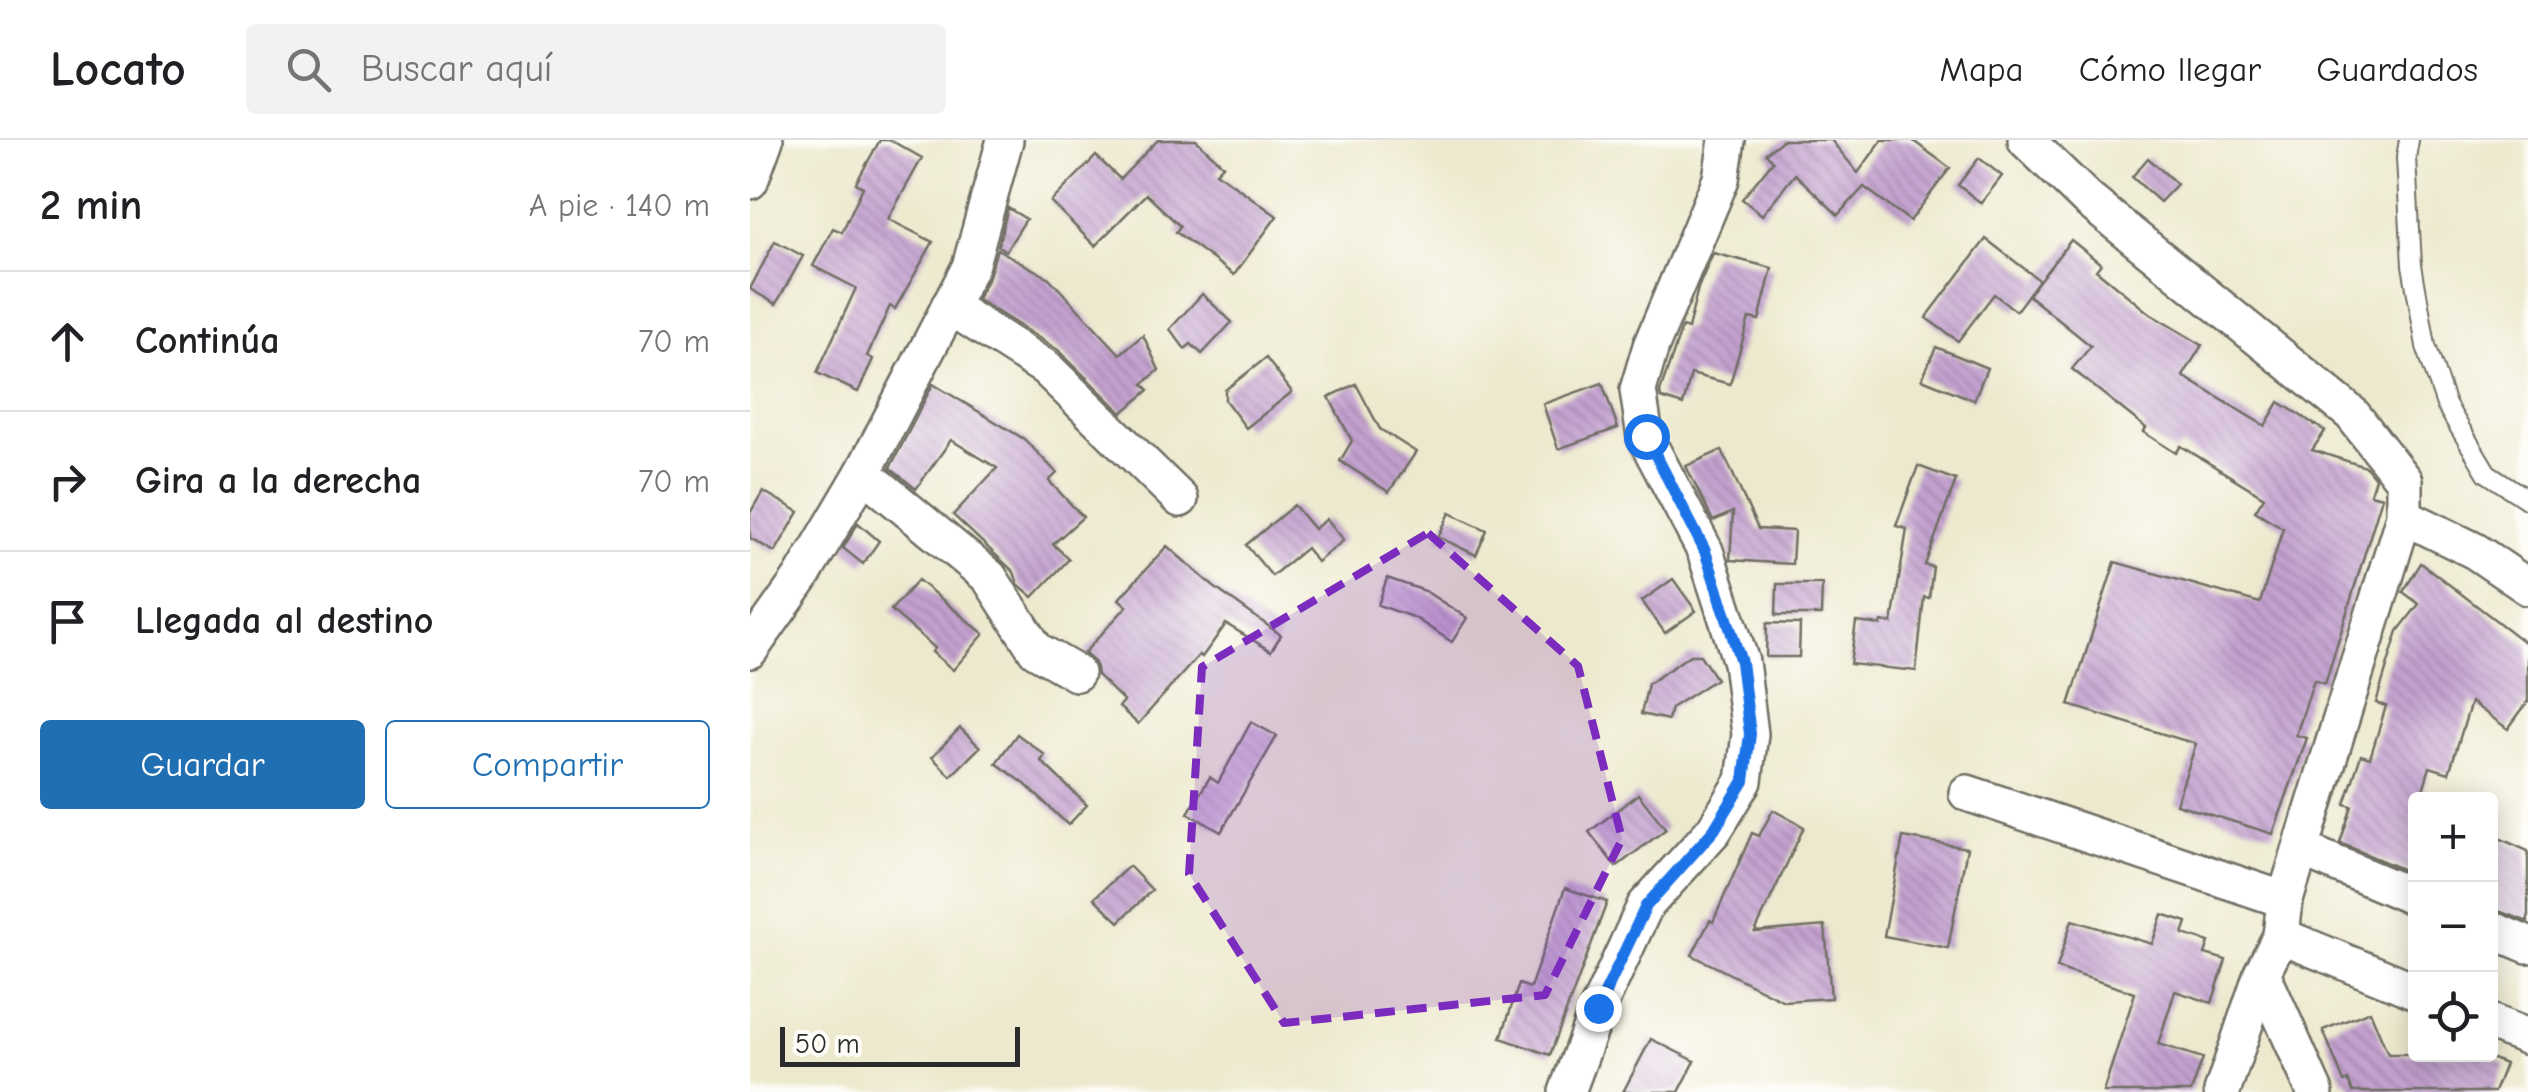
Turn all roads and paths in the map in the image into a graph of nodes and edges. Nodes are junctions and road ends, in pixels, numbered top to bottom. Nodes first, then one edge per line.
1 (766, 140) edge
2 (1005, 140) edge
3 (1727, 140) edge
4 (2026, 140) edge
5 (2409, 140) edge
6 (750, 181) edge
7 (950, 306) junction
8 (863, 472) junction
9 (1180, 499) dead end
10 (2528, 500) edge
11 (2404, 516) junction
12 (2528, 587) edge
13 (750, 650) edge
14 (1076, 673) dead end
15 (1966, 793) dead end
16 (2303, 850) junction
17 (2408, 895) edge
18 (2285, 900) junction
19 (2498, 933) edge
20 (2281, 936) junction
21 (2528, 945) edge
22 (2262, 973) junction
23 (2408, 988) edge
24 (2498, 1025) edge
25 (2528, 1037) edge
26 (1566, 1092) edge
27 (2222, 1092) edge
28 (2315, 1092) edge

1 - 6 street
2 - 7 street
3 - 26 street
4 - 11 street
5 - 10 lane
7 - 8 street
7 - 9 street
8 - 13 street
8 - 14 street
11 - 12 street
11 - 16 street
15 - 18 street
16 - 17 street
16 - 18 street
18 - 20 street
19 - 21 street
20 - 22 street
20 - 23 street
22 - 27 street
22 - 28 street
24 - 25 street

